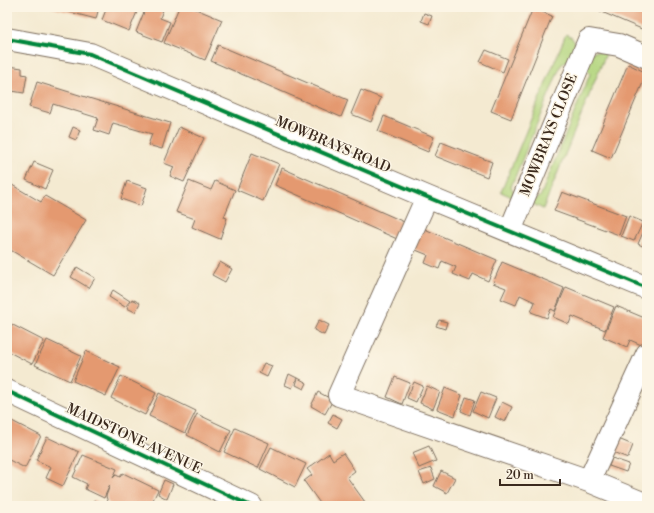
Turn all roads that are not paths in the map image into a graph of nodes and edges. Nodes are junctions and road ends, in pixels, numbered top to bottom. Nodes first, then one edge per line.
1 (7, 39) edge
2 (647, 57) edge
3 (427, 197) junction
4 (510, 231) junction
5 (647, 288) edge
6 (647, 354) edge
7 (7, 391) edge
8 (589, 481) junction
9 (647, 505) edge
10 (251, 506) edge

1 - 3 street, MOWBRAYS ROAD
2 - 4 street, MOWBRAYS CLOSE
3 - 4 street, MOWBRAYS ROAD
3 - 8 street
4 - 5 street, MOWBRAYS ROAD
6 - 8 street
7 - 10 street, MAIDSTONE AVENUE
8 - 9 street

